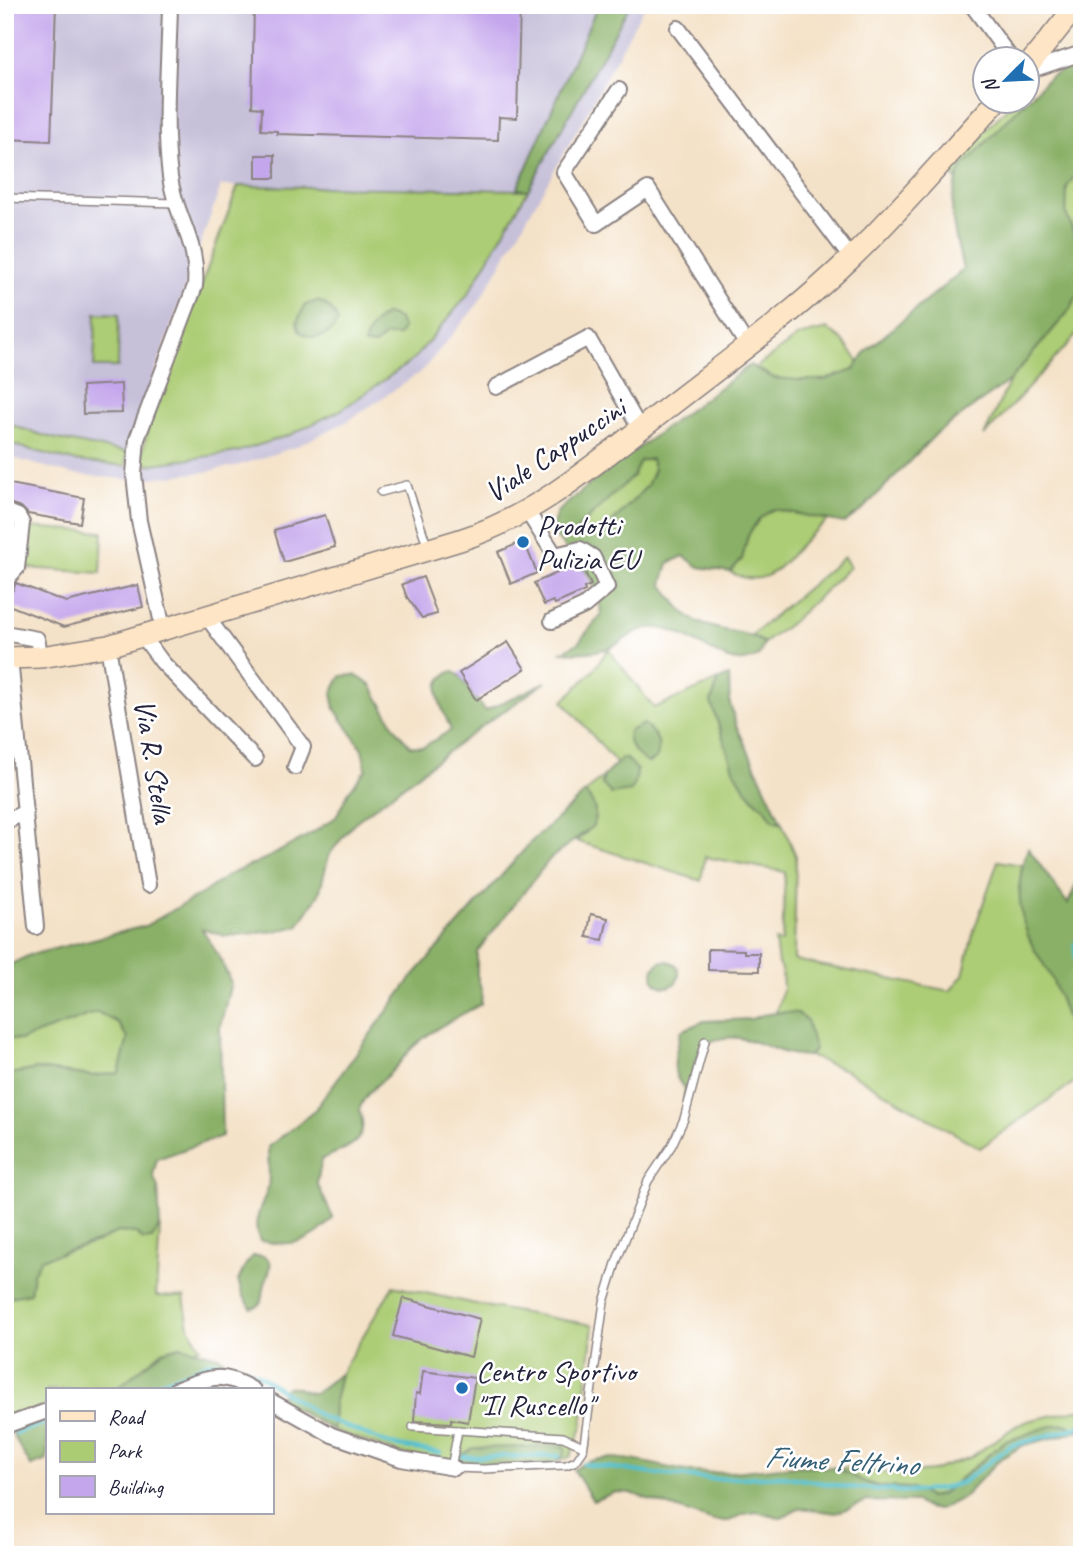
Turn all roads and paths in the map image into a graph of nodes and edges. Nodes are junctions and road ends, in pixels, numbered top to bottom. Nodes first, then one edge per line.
1 (170, 5) edge
2 (972, 5) edge
3 (1077, 5) edge
4 (678, 28) dead end
5 (1002, 46) edge
6 (1042, 48) edge
7 (1082, 54) edge
8 (1042, 67) edge
9 (619, 90) dead end
10 (984, 116) edge
11 (5, 198) edge
12 (177, 203) junction
13 (851, 258) junction
14 (747, 345) junction
15 (496, 387) dead end
16 (640, 429) junction
17 (381, 492) dead end
18 (5, 511) edge
19 (527, 511) junction
20 (429, 550) junction
21 (5, 581) edge
22 (207, 617) junction
23 (552, 621) dead end
24 (163, 628) junction
25 (5, 633) edge
26 (142, 635) junction
27 (108, 646) junction
28 (41, 657) junction
29 (8, 658) edge
30 (255, 759) dead end
31 (295, 767) dead end
32 (24, 812) junction
33 (5, 821) edge
34 (148, 885) dead end
35 (36, 926) dead end
36 (705, 1041) dead end
37 (182, 1388) edge
38 (248, 1388) edge
39 (273, 1402) edge
40 (46, 1411) edge
41 (5, 1426) edge
42 (413, 1427) dead end
43 (458, 1430) junction
44 (583, 1446) junction
45 (453, 1468) junction

1 - 12 street
2 - 5 street
3 - 6 street
4 - 13 street
7 - 8 street
9 - 14 street
10 - 13 street, Viale Cappuccini
11 - 12 lane
12 - 24 street
13 - 14 street, Viale Cappuccini
14 - 16 street, Viale Cappuccini
15 - 16 street
16 - 19 street, Viale Cappuccini
17 - 20 lane
18 - 21 street
19 - 20 street, Viale Cappuccini
19 - 23 street
20 - 22 street, Viale Cappuccini
22 - 24 street, Viale Cappuccini
22 - 31 street
24 - 26 street, Viale Cappuccini
25 - 28 street
26 - 27 street, Viale Cappuccini
26 - 30 street
27 - 28 street, Viale Cappuccini
27 - 34 street, Via R. Stella
28 - 29 street, Viale Cappuccini
29 - 32 street
32 - 33 street
32 - 35 street
36 - 44 lane
37 - 38 street
39 - 45 street
40 - 41 street
42 - 43 lane
43 - 44 lane
43 - 45 lane
44 - 45 lane

